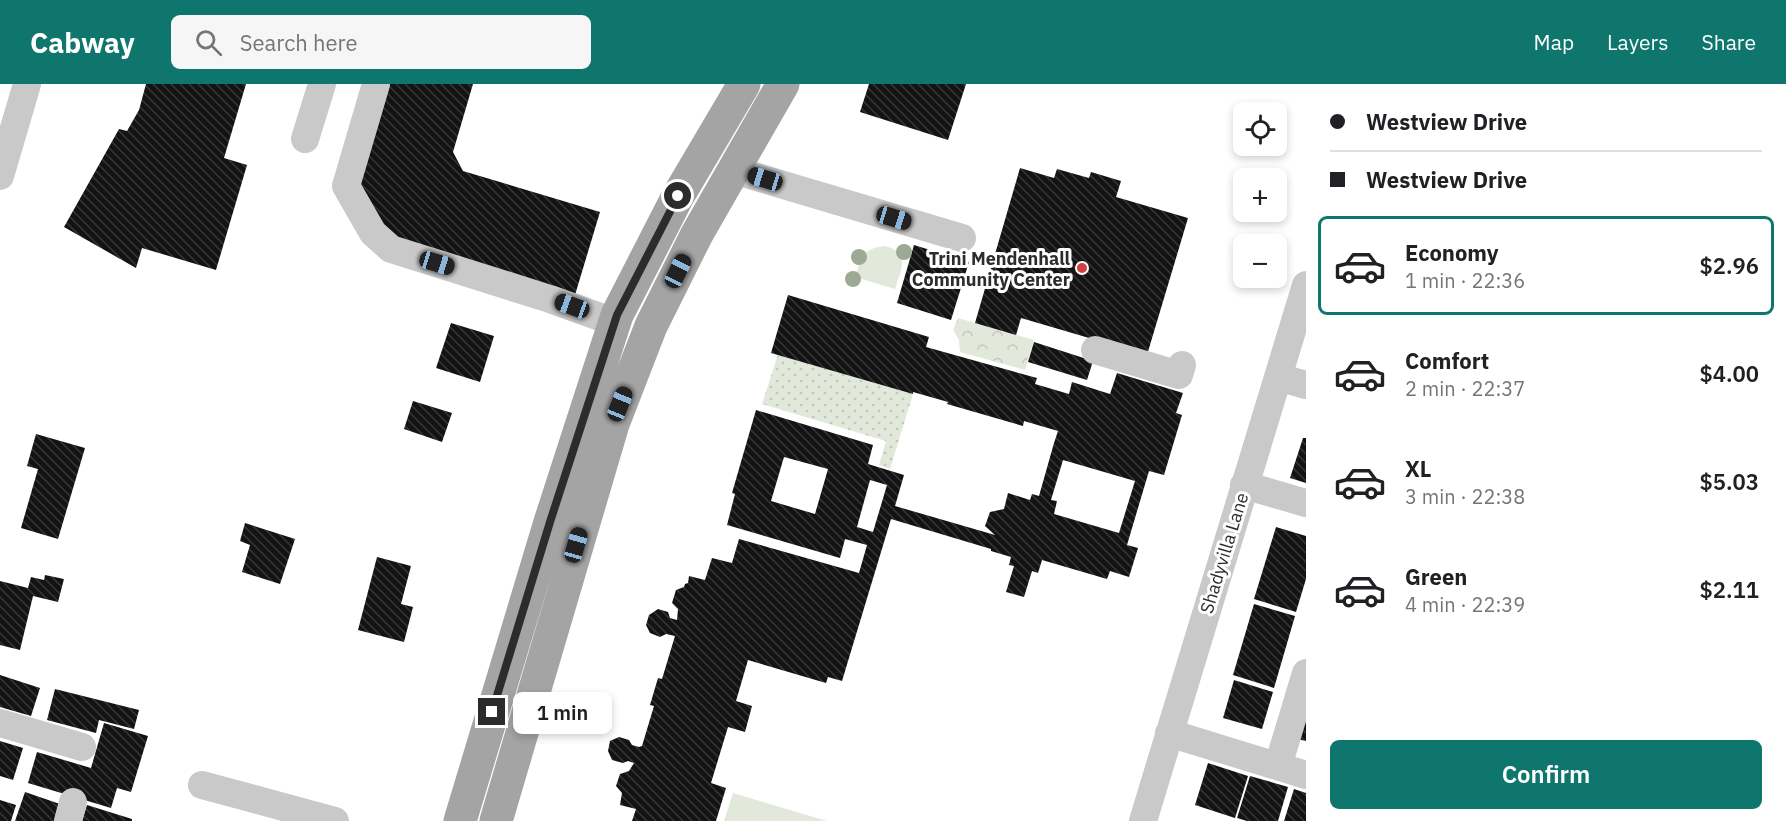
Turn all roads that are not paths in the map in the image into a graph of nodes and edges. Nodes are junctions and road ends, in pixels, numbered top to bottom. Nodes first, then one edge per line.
1 (27, 84) edge
2 (322, 84) edge
3 (376, 84) edge
4 (744, 84) edge
5 (783, 84) edge
6 (305, 139) dead end
7 (734, 170) junction
8 (0, 176) edge
9 (667, 217) junction
10 (697, 234) junction
11 (962, 238) dead end
12 (1306, 285) edge
13 (616, 318) junction
14 (651, 326) junction
15 (1095, 350) dead end
16 (1182, 365) dead end
17 (1278, 377) junction
18 (1306, 385) edge
19 (1244, 485) junction
20 (1306, 502) edge
21 (1306, 674) edge
22 (492, 712) junction
23 (525, 722) junction
24 (0, 723) edge
25 (1169, 733) junction
26 (82, 747) dead end
27 (1278, 766) junction
28 (1306, 775) edge
29 (202, 785) dead end
30 (335, 821) edge
31 (459, 821) edge
32 (496, 821) edge
33 (1143, 821) edge

1 - 8 street
2 - 6 street
3 - 13 street
4 - 9 main road
5 - 7 main road
7 - 10 main road
7 - 11 street
9 - 10 main road
9 - 13 main road
10 - 14 main road
12 - 17 street, Shadyvilla Lane
13 - 14 main road
13 - 22 main road
14 - 23 main road
15 - 16 street
17 - 18 street
17 - 19 street, Shadyvilla Lane
19 - 20 street
19 - 25 street, Shadyvilla Lane
21 - 27 street
22 - 23 main road
22 - 31 main road
23 - 32 main road
24 - 26 street
25 - 27 street
25 - 33 street, Shadyvilla Lane
27 - 28 street
29 - 30 street

